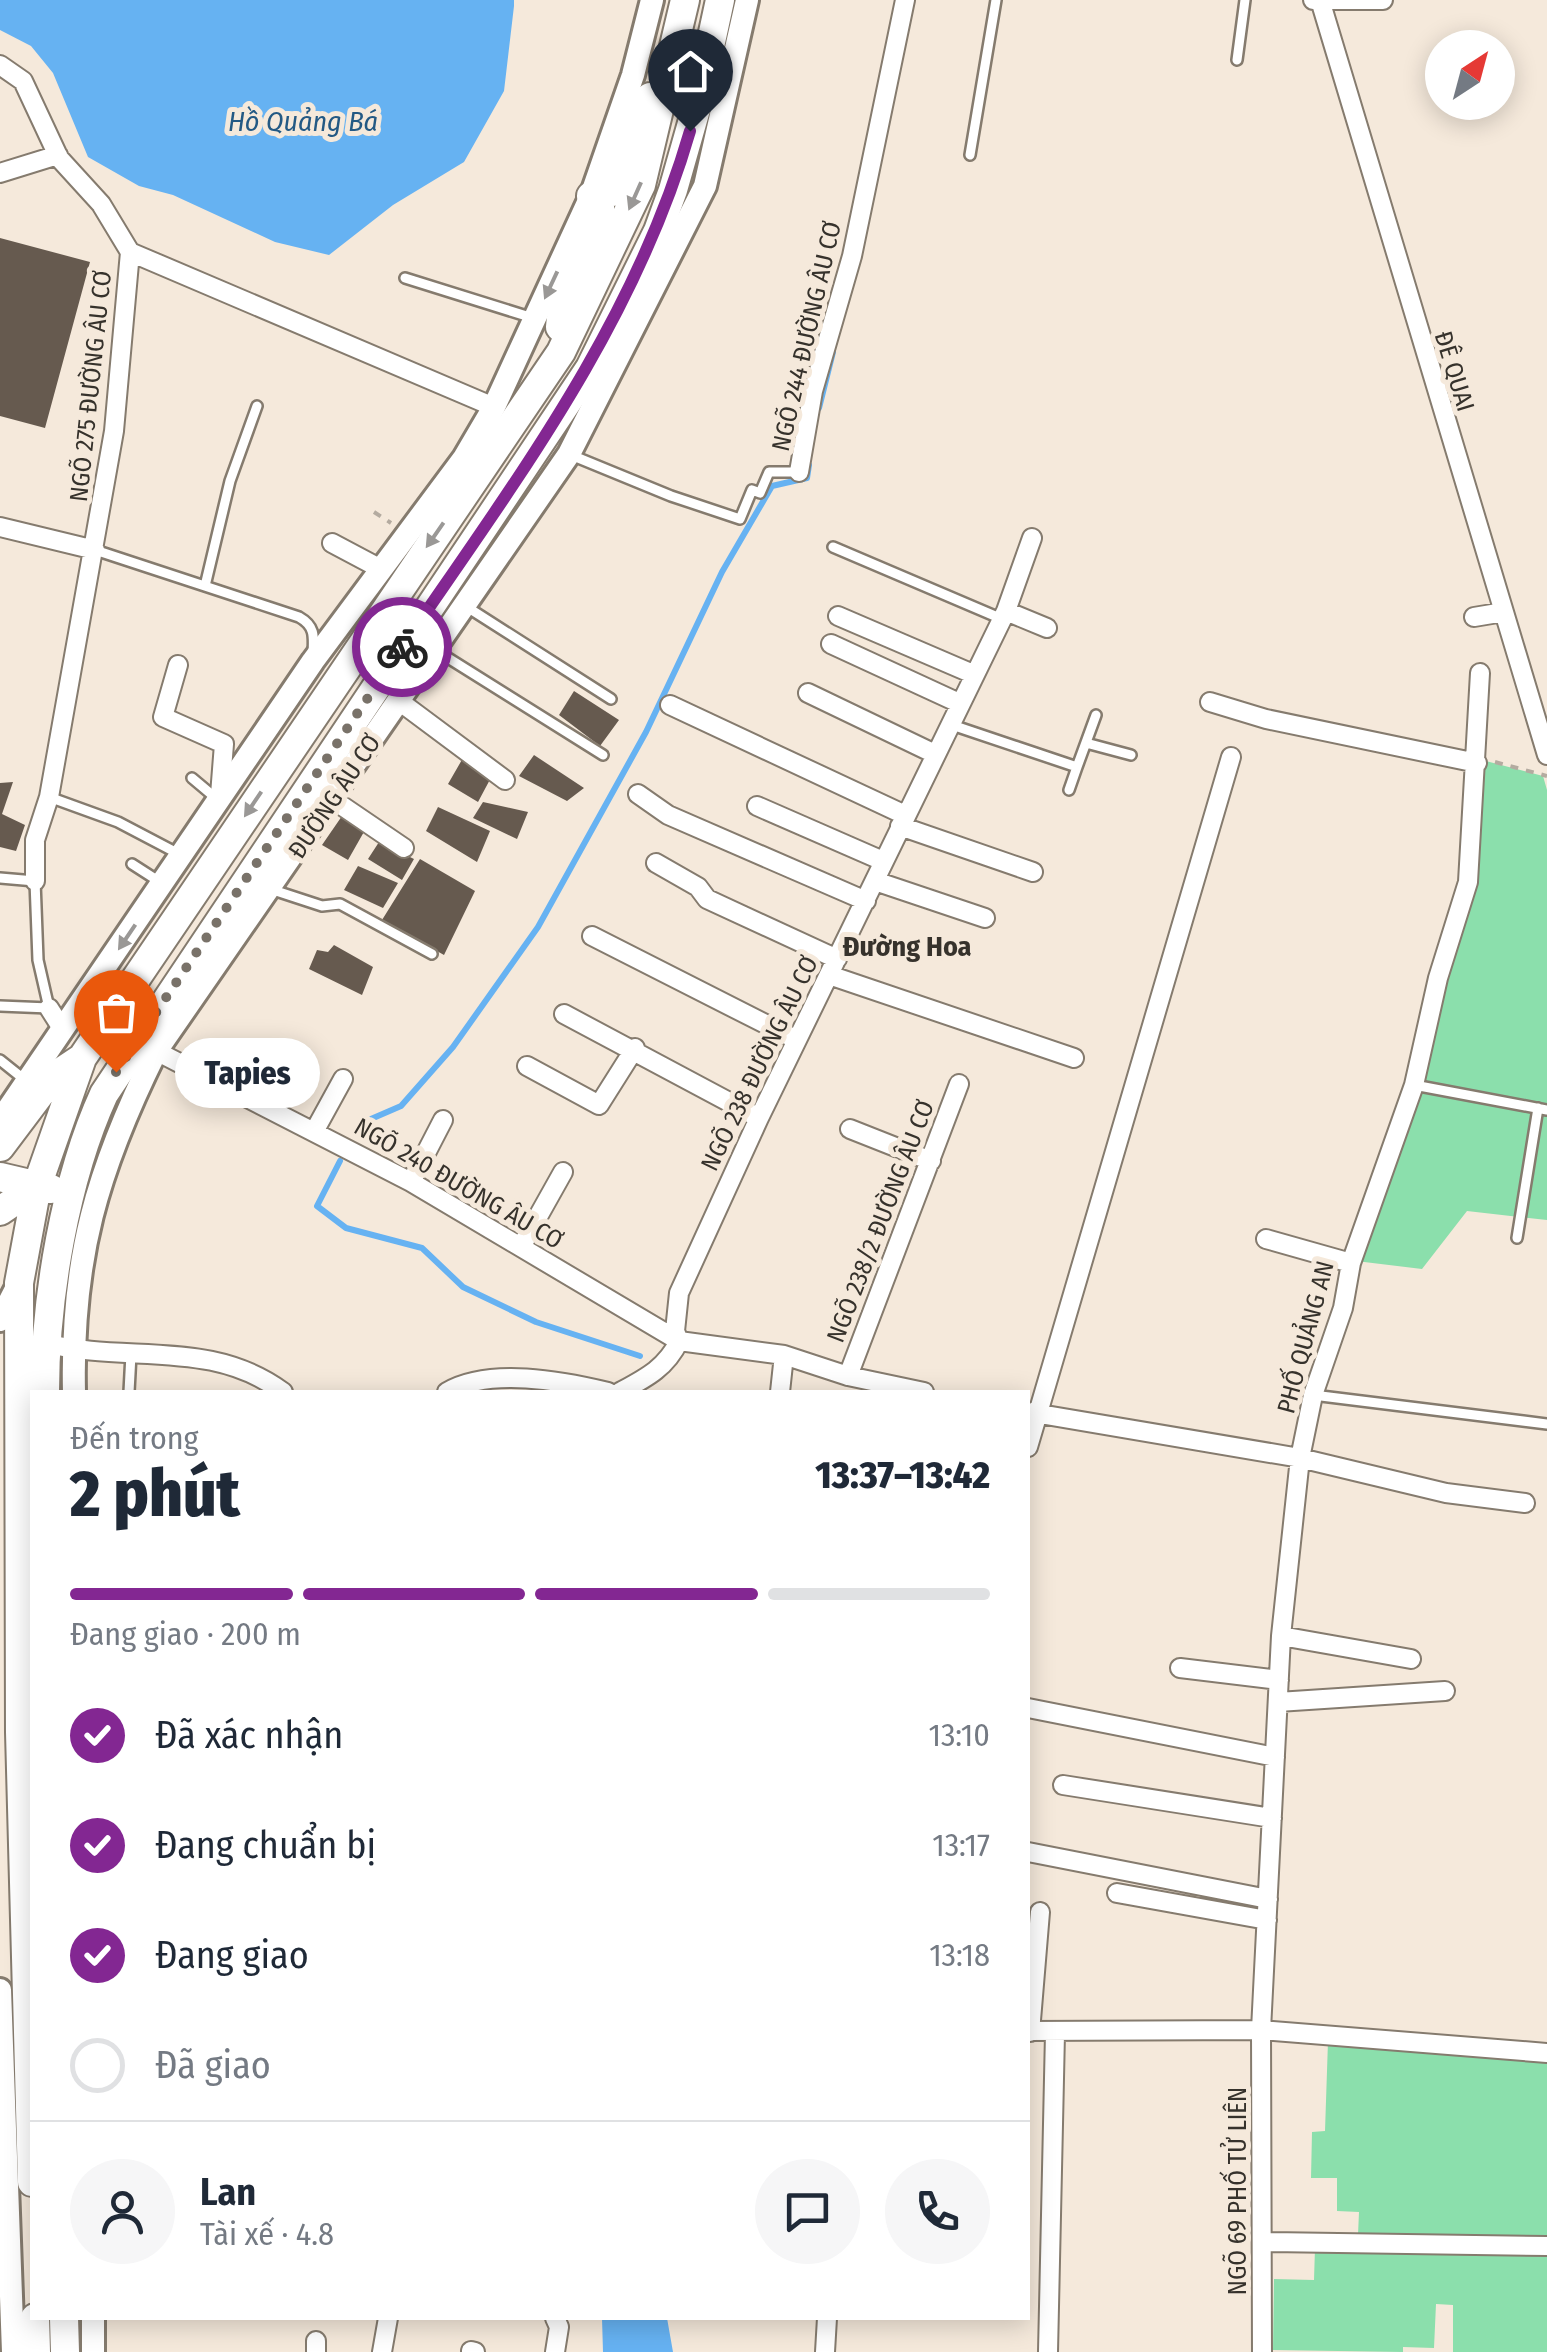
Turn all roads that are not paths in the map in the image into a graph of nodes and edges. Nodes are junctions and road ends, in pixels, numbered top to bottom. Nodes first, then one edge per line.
1 (652, 0) edge
2 (685, 0) edge
3 (720, 0) edge
4 (748, 0) edge
5 (905, 0) edge
6 (996, 0) edge
7 (1245, 0) edge
8 (1308, 0) edge
9 (1382, 0) edge
10 (1320, 1) edge
11 (1238, 60) dead end
12 (0, 65) edge
13 (670, 73) junction
14 (58, 155) junction
15 (970, 156) dead end
16 (0, 173) edge
17 (591, 196) junction
18 (130, 252) junction
19 (405, 278) dead end
20 (536, 318) junction
21 (561, 352) junction
22 (257, 406) dead end
23 (494, 407) junction
24 (569, 454) junction
25 (799, 472) joint
26 (0, 527) edge
27 (1032, 538) dead end
28 (332, 544) dead end
29 (833, 547) dead end
30 (95, 550) junction
31 (381, 569) junction
32 (205, 586) junction
33 (467, 607) junction
34 (381, 612) junction
35 (1504, 612) junction
36 (1004, 615) junction
37 (838, 616) dead end
38 (1474, 617) dead end
39 (1047, 628) dead end
40 (423, 641) junction
41 (831, 644) dead end
42 (313, 660) junction
43 (178, 666) dead end
44 (1480, 673) dead end
45 (973, 674) junction
46 (808, 692) dead end
47 (612, 698) dead end
48 (399, 701) junction
49 (1210, 702) dead end
50 (959, 703) junction
51 (670, 704) dead end
52 (1096, 716) dead end
53 (949, 724) junction
54 (1086, 743) junction
55 (935, 754) junction
56 (1547, 754) edge
57 (602, 755) dead end
58 (1131, 755) dead end
59 (1231, 758) dead end
60 (1477, 763) junction
61 (1078, 767) junction
62 (192, 778) dead end
63 (505, 780) dead end
64 (1069, 790) dead end
65 (638, 794) dead end
66 (50, 797) junction
67 (332, 799) junction
68 (220, 801) junction
69 (757, 806) dead end
70 (903, 821) junction
71 (404, 848) dead end
72 (181, 856) junction
73 (884, 861) junction
74 (656, 863) dead end
75 (132, 864) dead end
76 (1033, 872) dead end
77 (0, 878) edge
78 (35, 880) junction
79 (875, 880) junction
80 (163, 883) junction
81 (270, 889) junction
82 (866, 901) junction
83 (985, 918) dead end
84 (592, 936) dead end
85 (432, 954) dead end
86 (833, 967) junction
87 (0, 1006) edge
88 (49, 1008) junction
89 (564, 1014) dead end
90 (63, 1030) junction
91 (797, 1040) junction
92 (634, 1048) junction
93 (156, 1051) junction
94 (82, 1058) junction
95 (1074, 1058) dead end
96 (0, 1060) edge
97 (527, 1066) dead end
98 (343, 1079) dead end
99 (25, 1080) junction
100 (959, 1084) dead end
101 (1414, 1085) junction
102 (1542, 1109) edge
103 (759, 1118) junction
104 (444, 1120) dead end
105 (0, 1121) edge
106 (850, 1128) dead end
107 (315, 1130) junction
108 (0, 1146) edge
109 (931, 1160) junction
110 (563, 1172) dead end
111 (0, 1176) edge
112 (411, 1182) junction
113 (36, 1186) junction
114 (72, 1192) junction
115 (0, 1211) edge
116 (1517, 1238) dead end
117 (1266, 1239) dead end
118 (520, 1247) junction
119 (0, 1260) edge
120 (1351, 1263) junction
121 (19, 1284) junction
122 (0, 1320) edge
123 (679, 1340) junction
124 (45, 1342) junction
125 (73, 1350) junction
126 (131, 1351) junction
127 (784, 1355) junction
128 (848, 1376) junction
129 (890, 1389) edge
130 (45, 1390) edge
131 (74, 1390) edge
132 (129, 1390) edge
133 (280, 1390) edge
134 (452, 1390) edge
135 (600, 1390) edge
136 (623, 1390) edge
137 (780, 1390) edge
138 (1313, 1395) junction
139 (1032, 1412) edge
140 (1547, 1424) edge
141 (1300, 1458) junction
142 (1525, 1504) dead end
143 (1281, 1636) junction
144 (1411, 1659) dead end
145 (1180, 1668) dead end
146 (1279, 1680) junction
147 (1446, 1690) dead end
148 (1278, 1702) junction
149 (1030, 1708) edge
150 (26, 1731) edge
151 (1275, 1756) junction
152 (1063, 1785) dead end
153 (1272, 1818) junction
154 (1030, 1852) edge
155 (1117, 1893) dead end
156 (1268, 1899) junction
157 (1040, 1912) dead end
158 (1266, 1920) junction
159 (0, 1990) edge
160 (1030, 2021) edge
161 (1261, 2030) junction
162 (30, 2032) edge
163 (1030, 2032) edge
164 (1055, 2033) junction
165 (1547, 2053) edge
166 (1264, 2242) junction
167 (1547, 2246) edge
168 (35, 2320) edge
169 (64, 2320) edge
170 (93, 2320) edge
171 (388, 2320) edge
172 (556, 2320) edge
173 (827, 2320) edge
174 (13, 2352) edge
175 (36, 2352) edge
176 (64, 2352) edge
177 (94, 2352) edge
178 (382, 2352) edge
179 (556, 2352) edge
180 (825, 2352) edge
181 (1048, 2352) edge
182 (1262, 2352) edge

1 - 17 street
2 - 13 main road
3 - 40 main road, ĐƯỜNG ÂU CƠ
4 - 24 street, ĐƯỜNG ÂU CƠ
5 - 25 street, NGÕ 244 ĐƯỜNG ÂU CƠ
6 - 15 lane
7 - 11 lane
8 - 10 street
9 - 10 street
10 - 35 street, ĐÊ QUAI
12 - 14 street
13 - 17 main road
13 -> 21 main road
14 - 16 street
14 - 18 street
17 -> 20 street
17 - 21 main road
18 - 23 street, NGÕ 275 ĐƯỜNG ÂU CƠ
18 - 30 street, NGÕ 275 ĐƯỜNG ÂU CƠ
19 - 20 lane
20 - 23 street
21 -> 34 main road
22 - 32 lane
23 - 31 street
24 - 25 lane, NGÕ 244 ĐƯỜNG ÂU CƠ
24 - 33 street, ĐƯỜNG ÂU CƠ
26 - 30 street
27 - 36 street, NGÕ 238 ĐƯỜNG ÂU CƠ
28 - 31 street
29 - 36 lane
30 - 32 lane
30 - 66 street, NGÕ 275 ĐƯỜNG ÂU CƠ
31 - 42 street
32 - 42 lane
33 - 40 street, ĐƯỜNG ÂU CƠ
33 - 47 lane
34 - 40 main road
34 -> 94 main road
35 - 38 street
35 - 56 street, ĐÊ QUAI
36 - 39 street
36 - 45 street, NGÕ 238 ĐƯỜNG ÂU CƠ
37 - 45 street
40 - 48 street, ĐƯỜNG ÂU CƠ
40 - 57 lane
40 - 114 main road, ĐƯỜNG ÂU CƠ
41 - 50 street
42 - 68 street
43 - 68 street
44 - 60 street, PHỐ QUẢNG AN
45 - 50 street, NGÕ 238 ĐƯỜNG ÂU CƠ
46 - 55 street
48 - 63 street
48 - 67 street, ĐƯỜNG ÂU CƠ
49 - 60 street
50 - 53 street, NGÕ 238 ĐƯỜNG ÂU CƠ
51 - 70 street
52 - 54 lane
53 - 55 street, NGÕ 238 ĐƯỜNG ÂU CƠ
53 - 61 lane
54 - 58 lane
54 - 61 lane
55 - 70 street, NGÕ 238 ĐƯỜNG ÂU CƠ
59 - 139 street
60 - 101 street, PHỐ QUẢNG AN
61 - 64 lane
62 - 68 lane
65 - 82 street
66 - 72 lane
66 - 78 street, NGÕ 275 ĐƯỜNG ÂU CƠ
67 - 71 street
67 - 81 street, ĐƯỜNG ÂU CƠ
68 - 72 street
69 - 73 street
70 - 73 street, NGÕ 238 ĐƯỜNG ÂU CƠ
70 - 76 street
72 - 80 street
73 - 79 street, NGÕ 238 ĐƯỜNG ÂU CƠ
74 - 86 street
75 - 80 lane
77 - 78 lane
78 - 88 lane
79 - 82 street, NGÕ 238 ĐƯỜNG ÂU CƠ
79 - 83 street
80 -> 90 street
81 - 85 lane
81 - 93 street, ĐƯỜNG ÂU CƠ
82 - 86 street, NGÕ 238 ĐƯỜNG ÂU CƠ
84 - 91 street
86 - 91 street, NGÕ 238 ĐƯỜNG ÂU CƠ
86 - 95 street
87 - 88 lane
88 - 90 street
89 - 92 street
90 - 99 street
91 - 103 street, NGÕ 238 ĐƯỜNG ÂU CƠ
92 - 97 street
92 - 103 street
93 - 107 street, NGÕ 240 ĐƯỜNG ÂU CƠ
93 - 125 street, ĐƯỜNG ÂU CƠ
94 - 108 main road
94 - 113 main road
96 - 99 lane
98 - 107 street
99 - 105 street
100 - 109 street, NGÕ 238/2 ĐƯỜNG ÂU CƠ
101 - 102 lane
101 - 120 street, PHỐ QUẢNG AN
102 - 116 lane
103 - 123 street, NGÕ 238 ĐƯỜNG ÂU CƠ
104 - 112 street
106 - 109 street
107 - 112 street, NGÕ 240 ĐƯỜNG ÂU CƠ
109 - 128 street, NGÕ 238/2 ĐƯỜNG ÂU CƠ
110 - 118 street
111 - 113 main road
112 - 118 street, NGÕ 240 ĐƯỜNG ÂU CƠ
113 - 114 main road
113 - 115 main road
113 - 121 main road
114 - 124 main road, ĐƯỜNG ÂU CƠ
117 - 120 street
118 - 123 street, NGÕ 240 ĐƯỜNG ÂU CƠ
119 - 121 main road
120 - 138 street, PHỐ QUẢNG AN
121 - 122 street
121 - 150 main road
123 - 127 street
123 - 136 street
124 - 125 street
124 - 130 main road, ĐƯỜNG ÂU CƠ
125 - 126 street
125 - 131 street, ĐƯỜNG ÂU CƠ
126 - 132 lane
126 - 133 street
127 - 128 street
127 - 137 street
128 - 129 street
134 - 135 street
138 - 140 lane
138 - 141 street, PHỐ QUẢNG AN
139 - 141 street
141 - 142 street
141 - 143 street, PHỐ QUẢNG AN
143 - 144 street
143 - 146 street, PHỐ QUẢNG AN
145 - 146 street
146 - 148 street, PHỐ QUẢNG AN
147 - 148 street
148 - 151 street, PHỐ QUẢNG AN
149 - 151 street
150 - 162 main road
151 - 153 street, PHỐ QUẢNG AN
152 - 153 street
153 - 156 street, PHỐ QUẢNG AN
154 - 156 street
155 - 158 street
156 - 158 street, PHỐ QUẢNG AN
157 - 160 street
158 - 161 street, PHỐ QUẢNG AN
159 - 174 street
161 - 164 street
161 - 165 street
161 - 166 street, NGÕ 69 PHỐ TỬ LIÊN
163 - 164 street
164 - 181 street
166 - 167 street
166 - 182 street, NGÕ 69 PHỐ TỬ LIÊN
168 - 175 main road
169 - 176 main road
170 - 177 street
171 - 178 street
172 - 179 street
173 - 180 street

